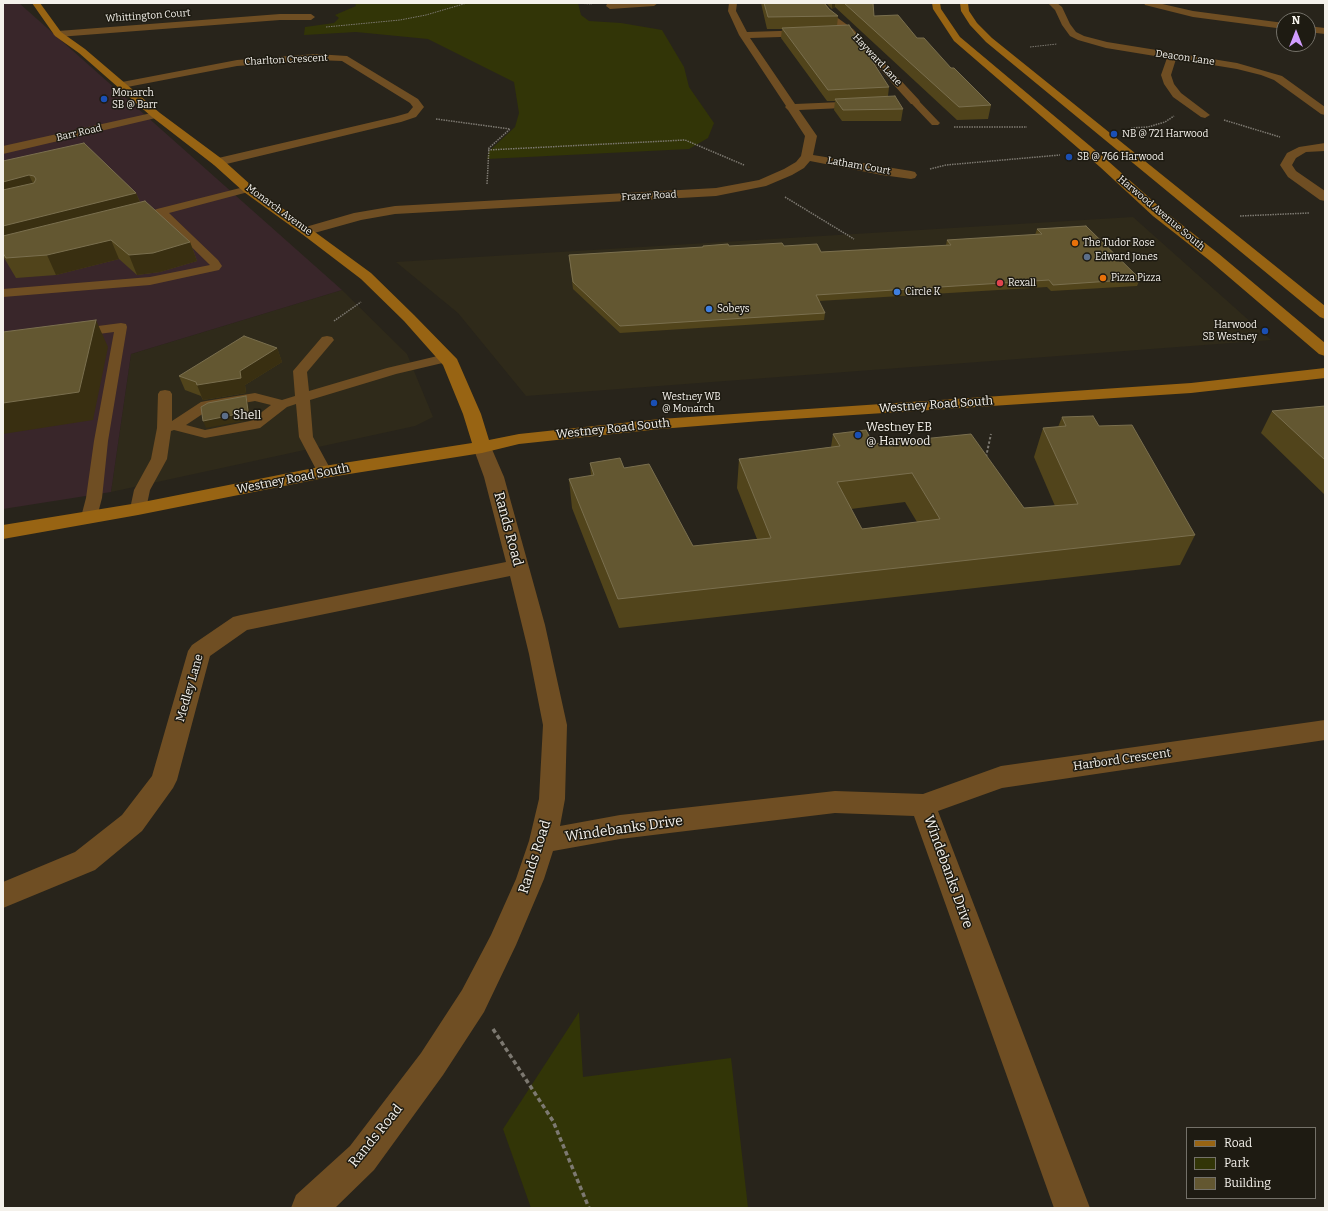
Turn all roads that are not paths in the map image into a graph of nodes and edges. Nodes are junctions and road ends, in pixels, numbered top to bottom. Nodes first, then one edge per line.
1 (36, 3) edge
2 (654, 3) edge
3 (733, 3) edge
4 (813, 3) edge
5 (820, 3) edge
6 (936, 3) edge
7 (964, 3) edge
8 (1052, 3) edge
9 (1148, 3) edge
10 (610, 6) dead end
11 (311, 17) dead end
12 (1276, 25) edge
13 (850, 31) junction
14 (819, 32) edge
15 (835, 32) edge
16 (58, 34) junction
17 (744, 35) junction
18 (1173, 56) junction
19 (122, 85) junction
20 (898, 102) edge
21 (915, 102) junction
22 (875, 104) edge
23 (790, 107) junction
24 (1325, 112) edge
25 (156, 115) junction
26 (1205, 115) dead end
27 (935, 123) road end
28 (1325, 147) edge
29 (3, 150) edge
30 (807, 157) junction
31 (218, 162) junction
32 (911, 175) road end
33 (248, 188) junction
34 (1325, 198) edge
35 (161, 211) junction
36 (139, 217) edge
37 (307, 231) junction
38 (3, 293) edge
39 (1325, 314) edge
40 (58, 335) edge
41 (327, 340) dead end
42 (1325, 352) edge
43 (446, 358) junction
44 (1325, 373) edge
45 (165, 394) dead end
46 (302, 398) junction
47 (282, 404) junction
48 (250, 410) dead end
49 (205, 419) edge
50 (169, 427) junction
51 (482, 447) junction
52 (324, 472) junction
53 (138, 509) junction
54 (90, 517) junction
55 (3, 532) edge
56 (518, 567) junction
57 (1325, 730) edge
58 (923, 805) junction
59 (543, 841) junction
60 (3, 895) edge
61 (309, 1208) edge
62 (1072, 1208) edge

1 - 16 main road, Monarch Avenue
2 - 10 street
3 - 17 street
4 - 5 street
5 - 13 street, Hayward Lane
6 - 42 main road, Harwood Avenue South
7 - 39 main road
8 - 18 street, Deacon Lane
9 - 12 street
11 - 16 street, Whittington Court
13 - 15 street
13 - 21 street, Hayward Lane
14 - 17 street
16 - 19 main road, Monarch Avenue
17 - 23 street
18 - 24 street, Deacon Lane
18 - 26 street
19 - 25 main road, Monarch Avenue
19 - 31 street, Charlton Crescent
20 - 21 street
21 - 27 lane
22 - 23 street
23 - 30 street
25 - 29 street, Barr Road
25 - 31 main road, Monarch Avenue
28 - 34 street
30 - 32 street, Latham Court
30 - 37 street, Frazer Road
31 - 33 main road, Monarch Avenue
33 - 35 lane
33 - 37 main road, Monarch Avenue
35 - 36 lane
35 - 38 lane
37 - 43 main road, Monarch Avenue
40 - 54 lane
41 - 46 lane
43 - 46 lane
43 - 51 main road, Monarch Avenue
44 - 51 main road, Westney Road South
45 - 50 lane
46 - 47 lane
46 - 52 lane
47 - 48 lane
47 - 50 lane
47 - 50 lane
49 - 50 lane
50 - 53 lane
51 - 52 main road, Westney Road South
51 - 56 street, Rands Road
52 - 53 main road, Westney Road South
53 - 54 main road, Westney Road South
54 - 55 main road, Westney Road South
56 - 59 street, Rands Road
56 - 60 street, Medley Lane
57 - 58 street, Harbord Crescent
58 - 59 street, Windebanks Drive
58 - 62 street, Windebanks Drive
59 - 61 street, Rands Road

